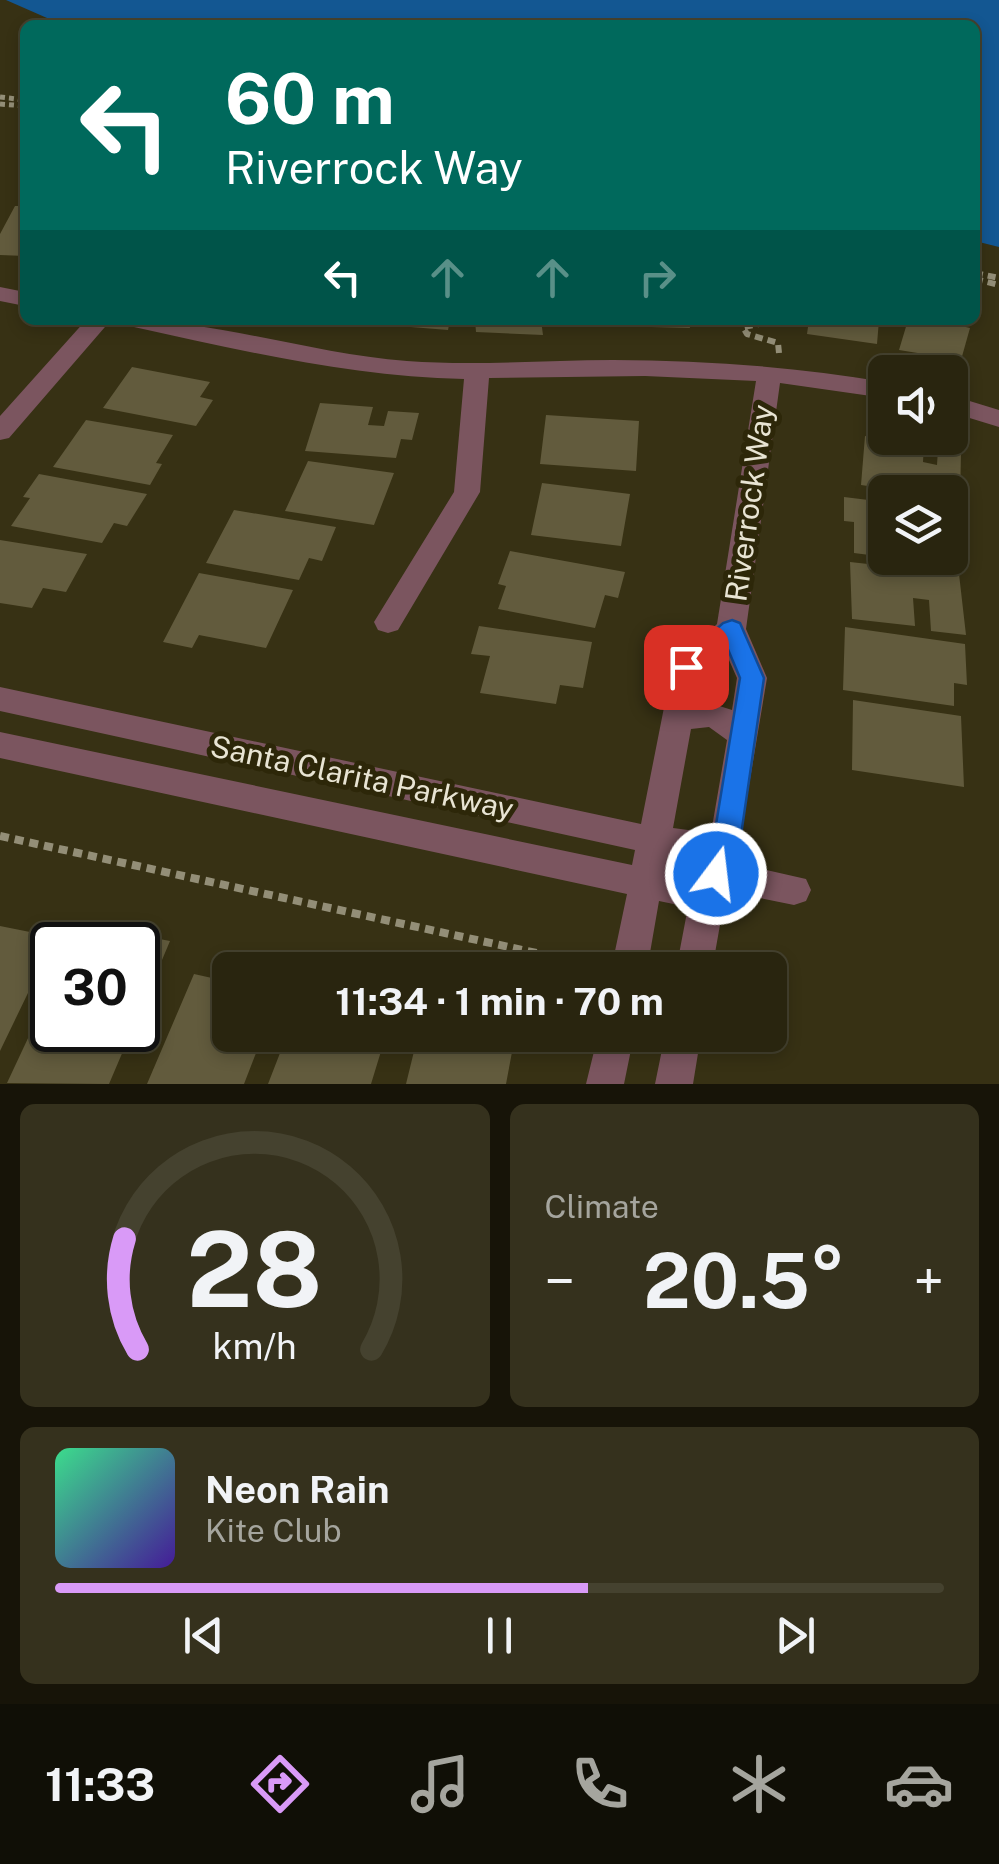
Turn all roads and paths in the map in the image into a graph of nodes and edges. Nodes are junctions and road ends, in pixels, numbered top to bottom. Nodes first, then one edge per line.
1 (95, 325) edge
2 (160, 325) edge
3 (754, 325) edge
4 (478, 372) junction
5 (769, 376) junction
6 (868, 388) edge
7 (968, 409) edge
8 (999, 419) edge
9 (0, 432) edge
10 (388, 622) dead end
11 (732, 629) junction
12 (0, 700) edge
13 (675, 722) junction
14 (740, 734) junction
15 (0, 744) edge
16 (0, 836) edge
17 (652, 840) junction
18 (716, 873) junction
19 (644, 882) junction
20 (794, 890) dead end
21 (530, 952) edge
22 (632, 952) edge
23 (698, 952) edge
24 (612, 1052) edge
25 (680, 1052) edge
26 (605, 1084) edge
27 (674, 1084) edge

1 - 9 street
2 - 4 street
3 - 5 path
4 - 5 street
4 - 10 street
5 - 6 street
5 - 11 street, Riverrock Way
7 - 8 street
11 - 13 street, Riverrock Way
11 - 14 street, Riverrock Way
12 - 17 street, Santa Clarita Parkway
13 - 14 street
13 - 17 street, Riverrock Way
14 - 18 street, Riverrock Way
15 - 19 street, Santa Clarita Parkway
16 - 21 path
17 - 18 street, Santa Clarita Parkway
17 - 19 street, Riverrock Way
18 - 19 street, Santa Clarita Parkway
18 - 20 street, Santa Clarita Parkway
18 - 23 street, Riverrock Way
19 - 22 street, Riverrock Way
24 - 26 street
25 - 27 street

